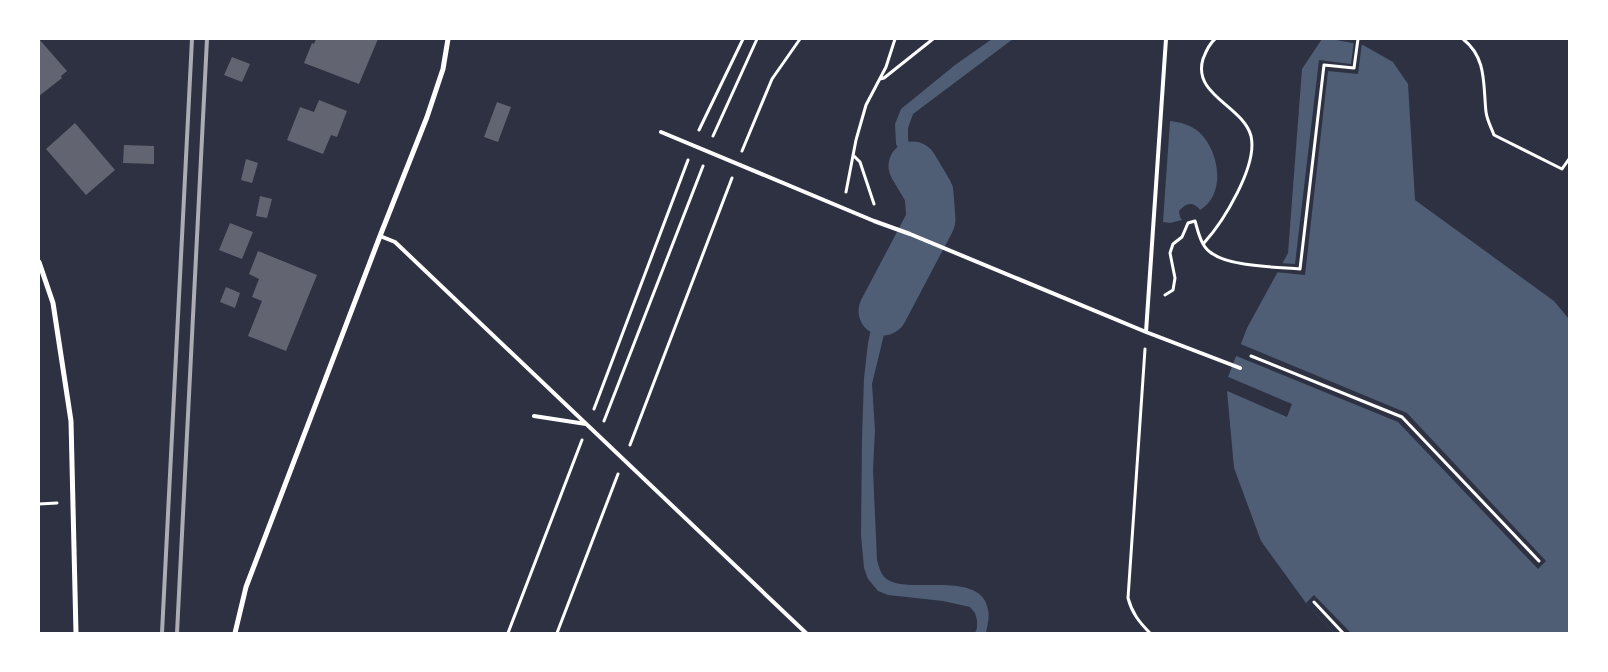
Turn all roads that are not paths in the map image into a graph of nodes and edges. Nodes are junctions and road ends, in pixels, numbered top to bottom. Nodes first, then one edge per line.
1 (448, 39) edge
2 (1166, 39) edge
3 (661, 132) dead end
4 (380, 236) junction
5 (39, 262) edge
6 (1146, 332) junction
7 (1240, 368) dead end
8 (534, 416) dead end
9 (588, 425) junction
10 (76, 633) edge
11 (236, 633) edge
12 (806, 633) edge

1 - 4 street
2 - 6 lane
3 - 6 lane
4 - 9 lane
4 - 11 street
5 - 10 street
6 - 7 lane
8 - 9 lane
9 - 12 lane

